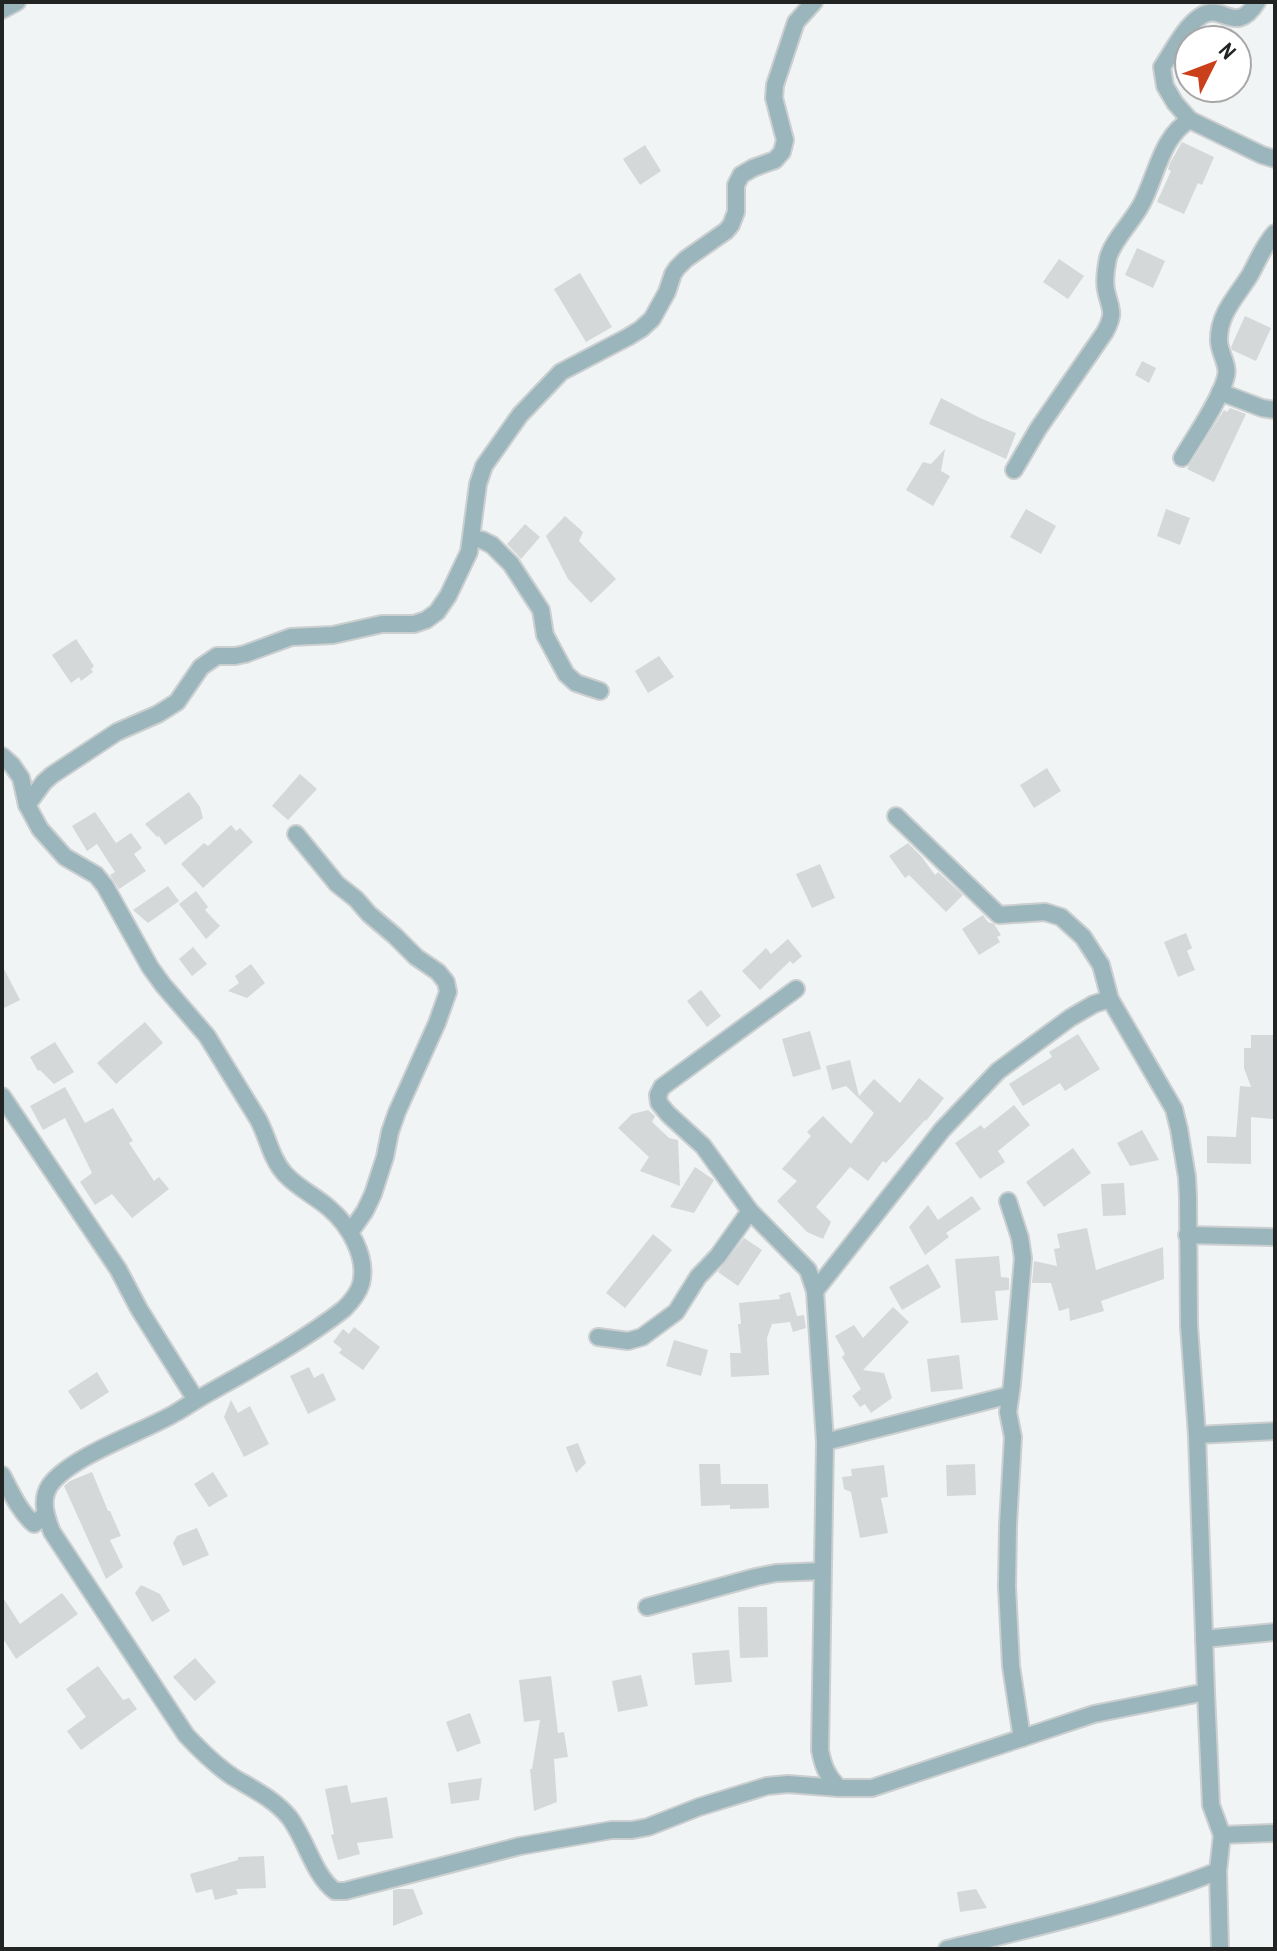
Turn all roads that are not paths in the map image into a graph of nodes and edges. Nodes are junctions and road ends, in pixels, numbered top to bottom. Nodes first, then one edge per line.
1 (17, 2) edge
2 (814, 2) edge
3 (1257, 2) edge
4 (2, 10) edge
5 (1190, 120) junction
6 (1275, 159) edge
7 (1275, 233) edge
8 (1220, 392) junction
9 (1275, 410) edge
10 (1182, 458) dead end
11 (1014, 470) dead end
12 (472, 538) junction
13 (600, 691) dead end
14 (2, 756) edge
15 (27, 805) junction
16 (896, 816) dead end
17 (296, 834) dead end
18 (796, 989) dead end
19 (1110, 999) junction
20 (2, 1096) edge
21 (1008, 1201) dead end
22 (750, 1211) junction
23 (351, 1231) junction
24 (1187, 1235) junction
25 (1275, 1237) edge
26 (815, 1291) junction
27 (598, 1337) dead end
28 (1010, 1395) junction
29 (196, 1400) junction
30 (1275, 1431) edge
31 (1197, 1435) junction
32 (825, 1442) junction
33 (2, 1475) edge
34 (45, 1515) junction
35 (822, 1571) junction
36 (647, 1607) dead end
37 (1275, 1632) edge
38 (1204, 1639) junction
39 (1206, 1692) junction
40 (1022, 1738) junction
41 (820, 1750) junction
42 (802, 1785) junction
43 (839, 1788) junction
44 (1275, 1833) edge
45 (1222, 1835) junction
46 (1218, 1871) junction
47 (947, 1949) edge
48 (1220, 1949) edge

1 - 4 street
2 - 12 street
3 - 5 street
5 - 6 street
5 - 11 street
7 - 8 street
8 - 9 street
8 - 10 street
12 - 13 street
12 - 15 street
14 - 15 street
15 - 23 street
16 - 19 street
17 - 23 street
18 - 22 street
19 - 24 street
19 - 26 street
20 - 29 street
21 - 28 street
22 - 26 street
22 - 27 street
23 - 29 street
24 - 25 street
24 - 31 street
26 - 32 street
28 - 32 street
28 - 40 street
29 - 34 street
30 - 31 street
31 - 38 street
32 - 35 street
33 - 34 street
34 - 42 street
35 - 36 street
35 - 41 street
37 - 38 street
38 - 39 street
39 - 40 street
39 - 45 street
40 - 43 street
41 - 42 street
41 - 43 street
42 - 43 street
44 - 45 street
45 - 46 street
46 - 47 street
46 - 48 street

